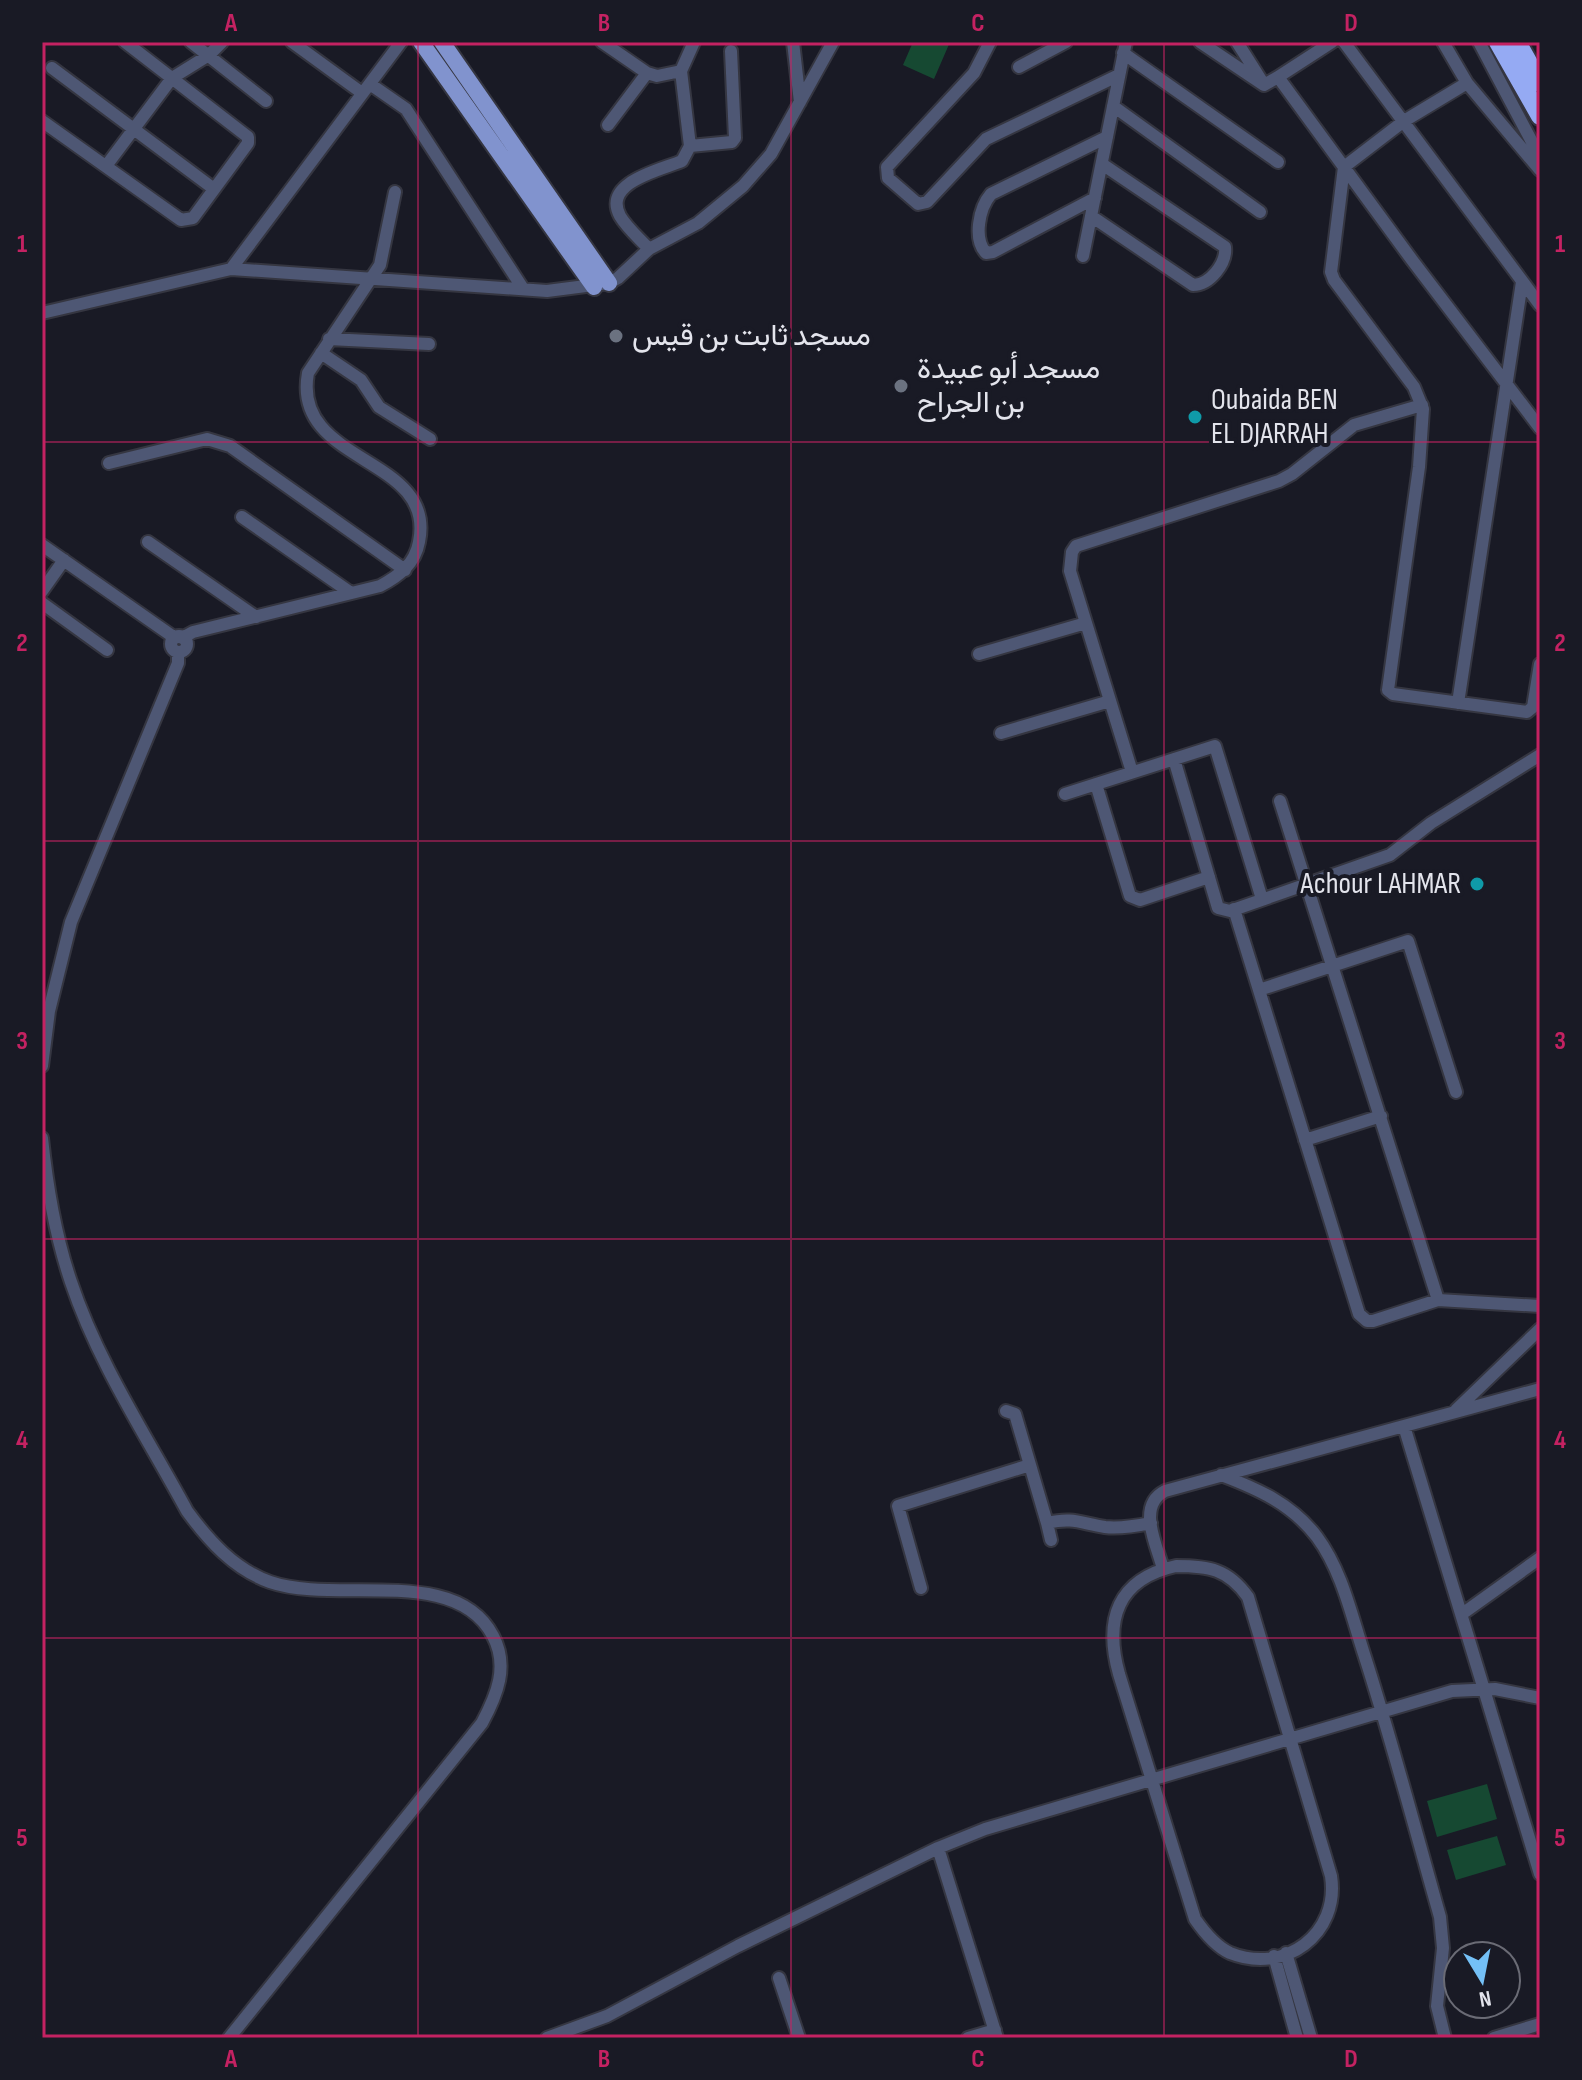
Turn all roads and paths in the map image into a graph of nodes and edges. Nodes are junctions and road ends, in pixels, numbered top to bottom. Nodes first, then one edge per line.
1 (125, 42) edge
2 (191, 42) edge
3 (222, 42) edge
4 (292, 42) edge
5 (401, 42) edge
6 (421, 42) edge
7 (442, 42) edge
8 (602, 42) edge
9 (694, 42) edge
10 (793, 42) edge
11 (833, 42) edge
12 (990, 42) edge
13 (1066, 42) edge
14 (1200, 42) edge
15 (1237, 42) edge
16 (1332, 42) edge
17 (1344, 42) edge
18 (1443, 42) edge
19 (1479, 42) edge
20 (1498, 42) edge
21 (1518, 43) edge
22 (1125, 48) edge
23 (1310, 48) edge
24 (731, 51) dead end
25 (209, 55) junction
26 (1019, 67) dead end
27 (52, 68) dead end
28 (1540, 69) edge
29 (681, 71) junction
30 (647, 73) junction
31 (816, 73) junction
32 (795, 74) junction
33 (1119, 75) junction
34 (1278, 77) junction
35 (172, 78) junction
36 (1467, 83) junction
37 (1540, 83) edge
38 (1264, 85) junction
39 (366, 88) junction
40 (266, 101) dead end
41 (800, 102) junction
42 (1113, 106) junction
43 (1540, 116) edge
44 (42, 121) edge
45 (1404, 121) junction
46 (608, 125) dead end
47 (134, 129) junction
48 (1107, 137) junction
49 (690, 146) junction
50 (1540, 157) edge
51 (1278, 162) dead end
52 (1102, 164) junction
53 (106, 166) junction
54 (1344, 167) junction
55 (1540, 170) edge
56 (214, 189) junction
57 (395, 192) dead end
58 (1095, 198) junction
59 (1260, 212) dead end
60 (1091, 216) junction
61 (649, 249) junction
62 (1083, 256) dead end
63 (231, 269) junction
64 (373, 279) junction
65 (1522, 282) junction
66 (601, 285) junction
67 (522, 287) junction
68 (1540, 305) edge
69 (42, 313) edge
70 (329, 339) junction
71 (429, 344) dead end
72 (321, 353) junction
73 (1506, 381) junction
74 (1422, 405) junction
75 (1540, 428) edge
76 (430, 439) dead end
77 (109, 463) dead end
78 (242, 517) dead end
79 (148, 542) dead end
80 (42, 545) edge
81 (64, 560) junction
82 (405, 570) junction
83 (42, 591) edge
84 (351, 593) junction
85 (42, 603) edge
86 (256, 617) junction
87 (1086, 623) junction
88 (179, 638) junction
89 (107, 650) dead end
90 (979, 654) dead end
91 (1540, 664) edge
92 (1110, 701) junction
93 (1458, 703) junction
94 (1001, 733) dead end
95 (1540, 755) edge
96 (1174, 759) junction
97 (1132, 772) junction
98 (1096, 784) junction
99 (1065, 794) dead end
100 (1280, 801) dead end
101 (1209, 877) junction
102 (1308, 885) junction
103 (1262, 899) junction
104 (1234, 909) junction
105 (1333, 966) junction
106 (1259, 990) junction
107 (42, 1066) edge
108 (1456, 1092) dead end
109 (1381, 1116) junction
110 (42, 1138) edge
111 (1305, 1140) junction
112 (1438, 1300) junction
113 (1540, 1306) edge
114 (1540, 1329) edge
115 (1540, 1389) edge
116 (1006, 1411) dead end
117 (1454, 1412) junction
118 (1404, 1426) junction
119 (1030, 1465) junction
120 (1221, 1475) junction
121 (1047, 1523) junction
122 (1151, 1523) junction
123 (1051, 1540) dead end
124 (1540, 1558) edge
125 (1163, 1569) junction
126 (921, 1588) dead end
127 (1462, 1614) junction
128 (1483, 1688) junction
129 (1540, 1698) edge
130 (1382, 1711) junction
131 (1289, 1739) junction
132 (1151, 1781) junction
133 (938, 1848) junction
134 (1540, 1874) edge
135 (1280, 1954) junction
136 (779, 1978) dead end
137 (1540, 2024) edge
138 (573, 2034) edge
139 (996, 2034) edge
140 (229, 2038) edge
141 (547, 2038) edge
142 (799, 2038) edge
143 (968, 2038) edge
144 (1297, 2038) edge
145 (1311, 2038) edge
146 (1445, 2038) edge
147 (1494, 2038) edge

1 - 35 street
2 - 25 street
3 - 25 street
4 - 39 street
5 - 39 street
6 - 66 main road
7 - 66 main road
8 - 30 street
9 - 29 street
10 - 32 street
11 - 31 street
12 - 33 street
13 - 26 street
14 - 38 street
15 - 38 street
16 - 23 street
17 - 45 street
18 - 36 street
19 - 50 street
20 - 43 highway
21 - 28 highway
21 - 37 highway
22 - 33 street
22 - 51 street
23 - 34 street
24 - 49 street
25 - 35 street
25 - 40 street
27 - 47 street
29 - 30 street
29 - 49 street
30 - 46 street
31 - 32 street
31 - 41 street
32 - 41 street
33 - 42 street
34 - 38 street
34 - 54 street
35 - 47 street
35 - 56 street
36 - 45 street
36 - 55 street
39 - 63 street
39 - 67 street
41 - 61 street
42 - 48 street
42 - 59 street
44 - 53 street
45 - 54 street
45 - 65 street
47 - 53 street
47 - 56 street
48 - 52 street
48 - 58 street
49 - 61 street
52 - 58 street
52 - 60 street
53 - 56 street
54 - 73 street
54 - 74 street
57 - 64 street
58 - 60 street
60 - 62 street
61 - 66 street
63 - 64 street
63 - 69 street
64 - 67 street
64 - 70 street
65 - 68 street
65 - 73 street
66 - 67 street
70 - 71 street
70 - 72 street
72 - 76 street
72 - 82 street
73 - 75 street
73 - 93 street
74 - 87 street
74 - 93 street
77 - 82 street
78 - 84 street
79 - 86 street
80 - 81 street
81 - 83 street
81 - 88 street
82 - 84 street
84 - 86 street
85 - 89 street
86 - 88 street
87 - 90 street
87 - 92 street
88 - 107 street
91 - 93 street
92 - 94 street
92 - 97 street
95 - 102 street
96 - 97 street
96 - 101 street
96 - 103 street
97 - 98 street
98 - 99 street
98 - 101 street
100 - 102 street
101 - 104 street
102 - 103 street
102 - 105 street
103 - 104 street
104 - 106 street
105 - 106 street
105 - 108 street
105 - 109 street
106 - 111 street
109 - 111 street
109 - 112 street
110 - 140 street
111 - 112 street
112 - 113 street
114 - 117 street
115 - 117 street
116 - 119 street
117 - 118 street
118 - 120 street
118 - 127 street
119 - 121 street
119 - 126 street
120 - 122 street
120 - 130 street
121 - 122 street
121 - 123 street
122 - 125 street
124 - 127 street
125 - 131 street
125 - 132 street
127 - 128 street
128 - 129 street
128 - 130 street
128 - 134 street
130 - 131 street
130 - 146 street
131 - 132 street
131 - 135 street
132 - 133 street
132 - 135 street
133 - 138 street
133 - 139 street
135 - 144 street
135 - 145 street
136 - 142 street
137 - 147 street
138 - 141 street
139 - 143 street

